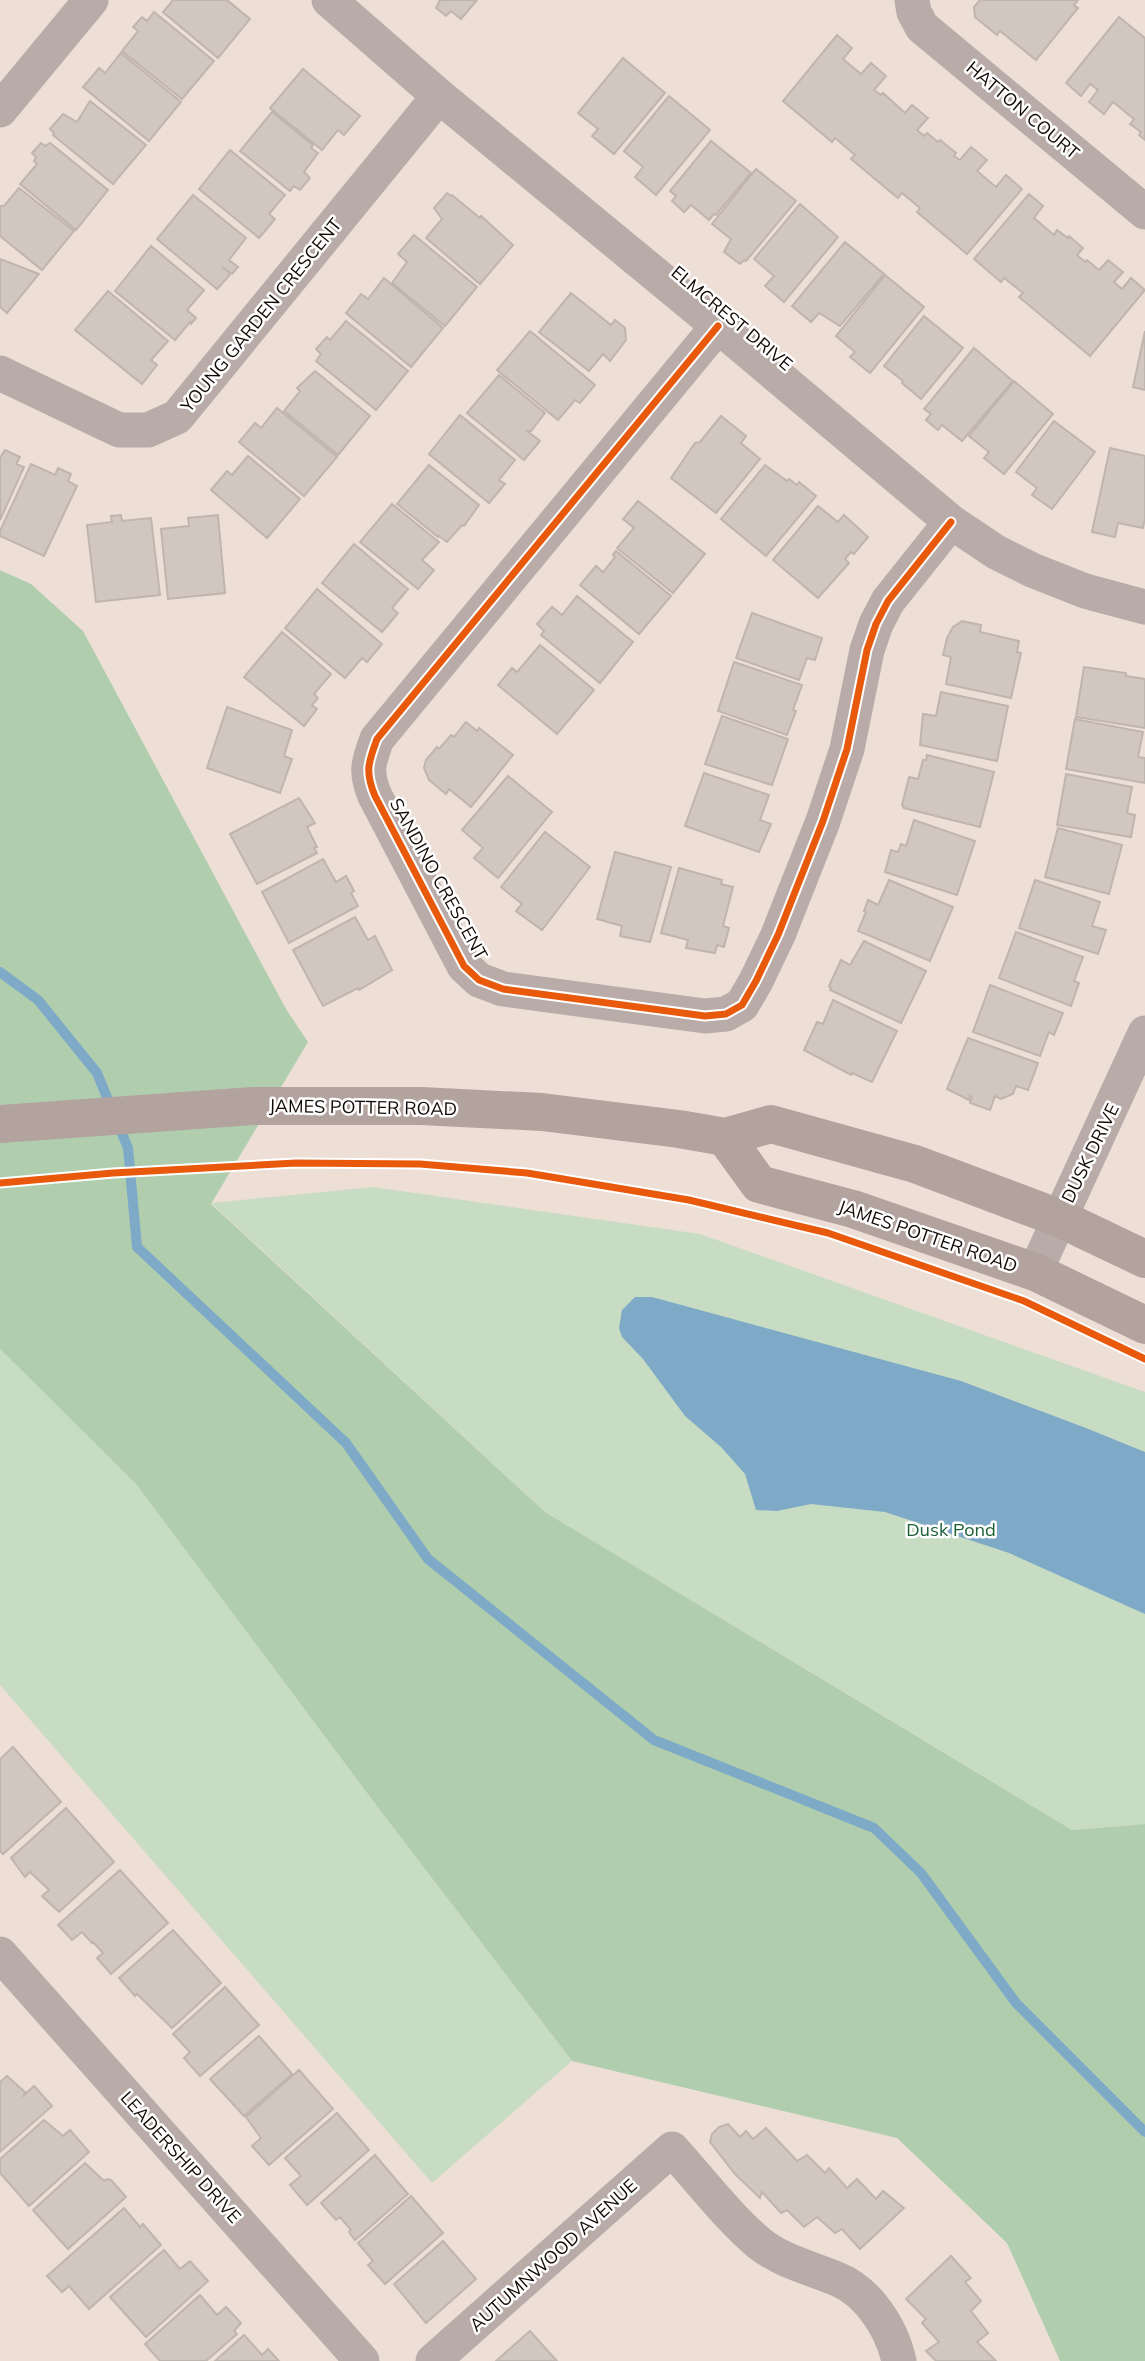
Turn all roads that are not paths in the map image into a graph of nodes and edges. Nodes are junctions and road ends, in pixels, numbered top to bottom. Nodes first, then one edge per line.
1 (90, 0) edge
2 (329, 0) edge
3 (912, 0) edge
4 (439, 96) junction
5 (0, 110) edge
6 (1145, 212) edge
7 (718, 326) junction
8 (0, 373) edge
9 (951, 522) junction
10 (1145, 607) edge
11 (1145, 1033) edge
12 (0, 1124) edge
13 (725, 1137) junction
14 (1059, 1218) junction
15 (1145, 1259) edge
16 (1035, 1272) junction
17 (1145, 1325) edge
18 (0, 1954) edge
19 (362, 2361) edge
20 (433, 2361) edge
21 (900, 2361) edge

1 - 5 street
2 - 4 street, ELMCREST DRIVE
3 - 6 street, HATTON COURT
4 - 7 street, ELMCREST DRIVE
4 - 8 street, YOUNG GARDEN CRESCENT
7 - 9 street, ELMCREST DRIVE
7 - 9 street, SANDINO CRESCENT
9 - 10 street, ELMCREST DRIVE
11 - 14 street, DUSK DRIVE
12 - 13 main road, JAMES POTTER ROAD
13 - 14 main road, JAMES POTTER ROAD
13 - 16 main road, JAMES POTTER ROAD
14 - 15 main road, JAMES POTTER ROAD
14 - 16 street, DUSK DRIVE
16 - 17 main road, JAMES POTTER ROAD
18 - 19 street, LEADERSHIP DRIVE
20 - 21 street, AUTUMNWOOD AVENUE

